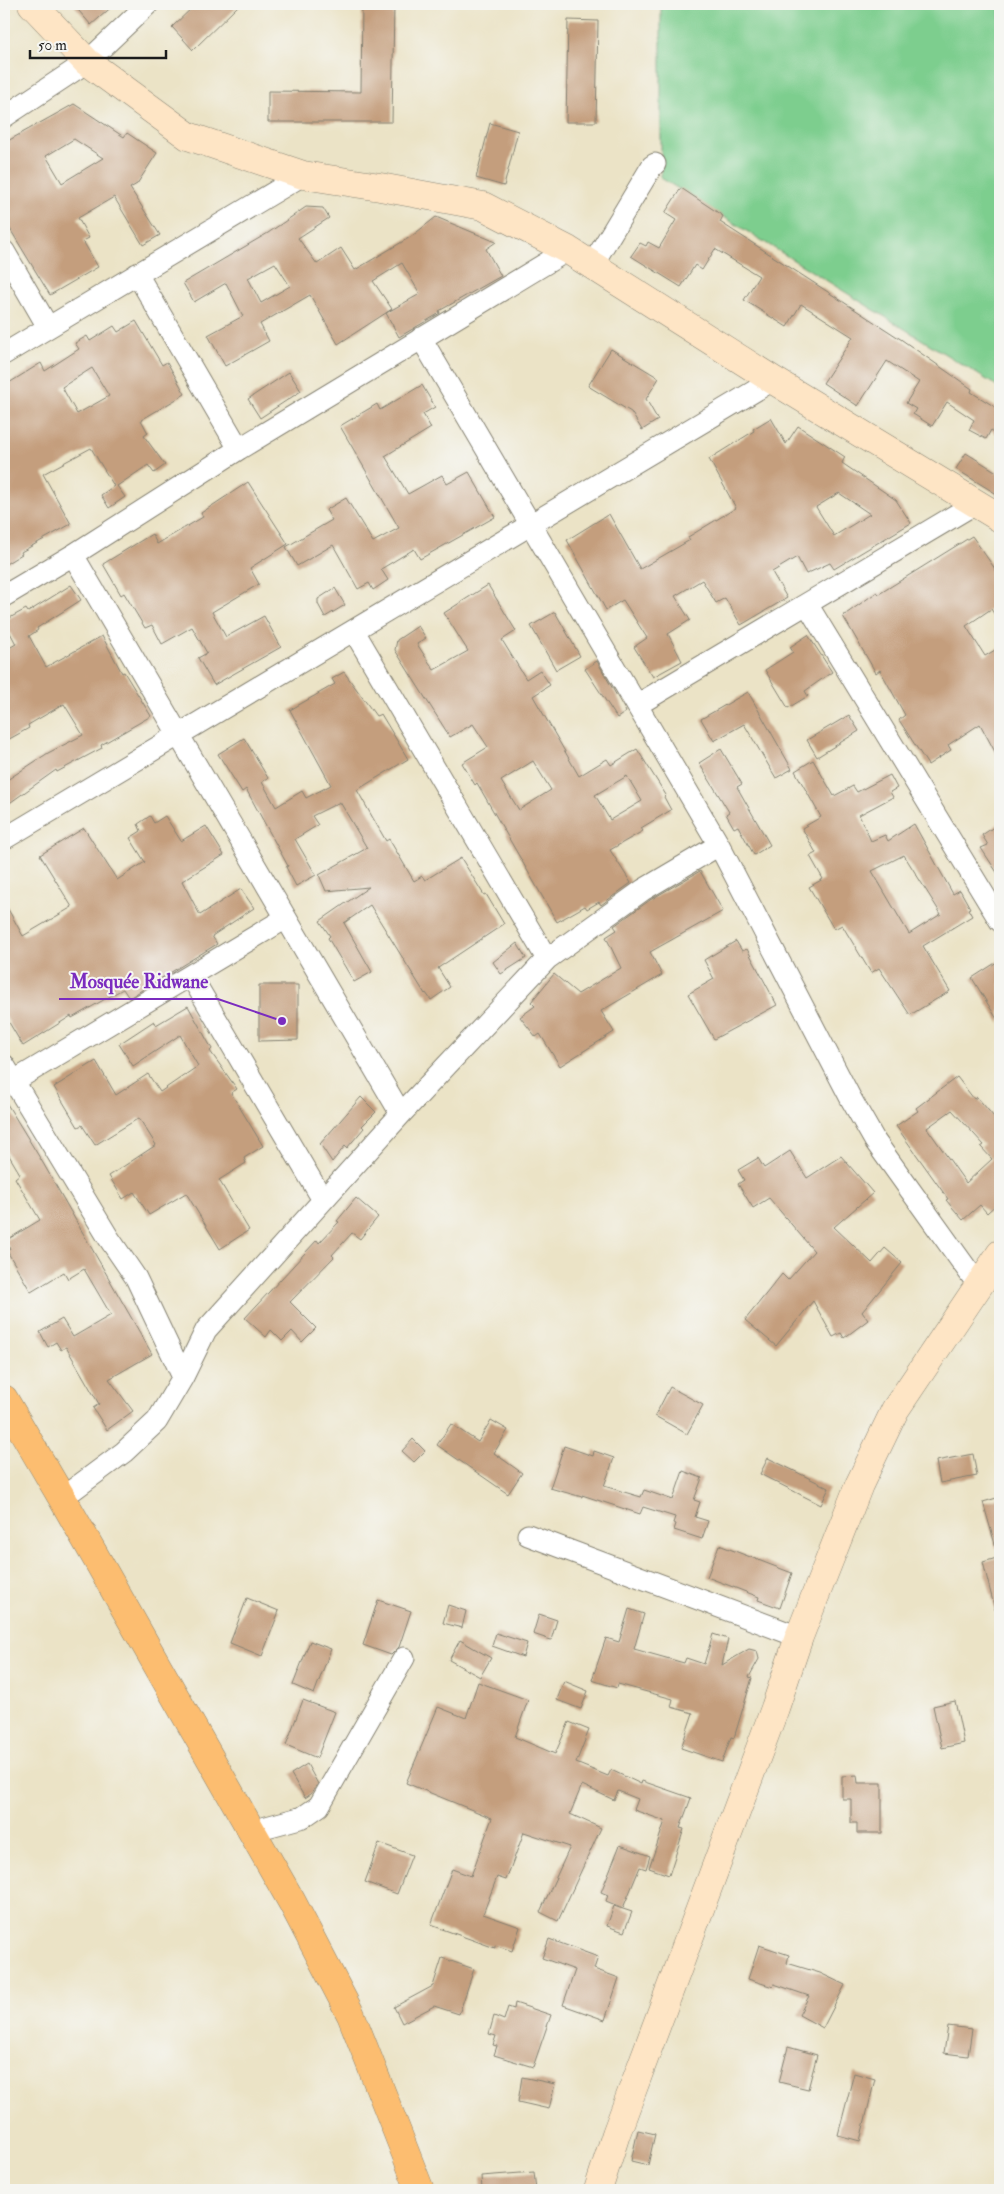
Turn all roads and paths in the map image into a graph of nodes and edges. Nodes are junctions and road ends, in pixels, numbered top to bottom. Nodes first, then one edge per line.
1 (32, 4) edge
2 (148, 4) edge
3 (88, 62) junction
4 (4, 117) edge
5 (655, 164) dead end
6 (303, 175) junction
7 (568, 250) junction
8 (4, 251) edge
9 (592, 267) junction
10 (137, 274) junction
11 (48, 327) junction
12 (421, 338) junction
13 (4, 354) edge
14 (773, 380) junction
15 (239, 449) junction
16 (976, 503) junction
17 (1000, 518) edge
18 (530, 525) junction
19 (73, 555) junction
20 (4, 596) edge
21 (807, 604) junction
22 (354, 631) junction
23 (636, 706) junction
24 (178, 735) junction
25 (4, 839) edge
26 (719, 845) junction
27 (286, 918) junction
28 (1000, 921) edge
29 (547, 959) junction
30 (191, 976) junction
31 (9, 1073) edge
32 (401, 1114) junction
33 (323, 1200) junction
34 (1000, 1254) edge
35 (979, 1286) junction
36 (183, 1377) junction
37 (4, 1399) edge
38 (62, 1498) junction
39 (528, 1534) dead end
40 (799, 1638) junction
41 (404, 1658) dead end
42 (252, 1831) junction
43 (420, 2190) edge
44 (598, 2190) edge

1 - 3 street
2 - 3 street
3 - 4 street
3 - 6 street
5 - 9 street
6 - 7 street
6 - 10 street
7 - 9 street
7 - 12 street
8 - 11 street
9 - 14 street
10 - 11 street
10 - 15 street
11 - 13 street
12 - 15 street
12 - 18 street
14 - 16 street
14 - 18 street
15 - 19 street
16 - 17 street
16 - 21 street
18 - 22 street
18 - 23 street
19 - 20 street
19 - 24 street
21 - 23 street
21 - 28 street
22 - 24 street
22 - 29 street
23 - 26 street
24 - 25 street
24 - 27 street
26 - 29 street
26 - 35 street
27 - 30 street
27 - 32 street
29 - 32 street
30 - 31 street
30 - 33 street
31 - 36 street
32 - 33 street
33 - 36 street
34 - 35 street
35 - 40 street
36 - 38 street
37 - 38 main road
38 - 42 main road
39 - 40 street
40 - 44 street
41 - 42 street
42 - 43 main road

